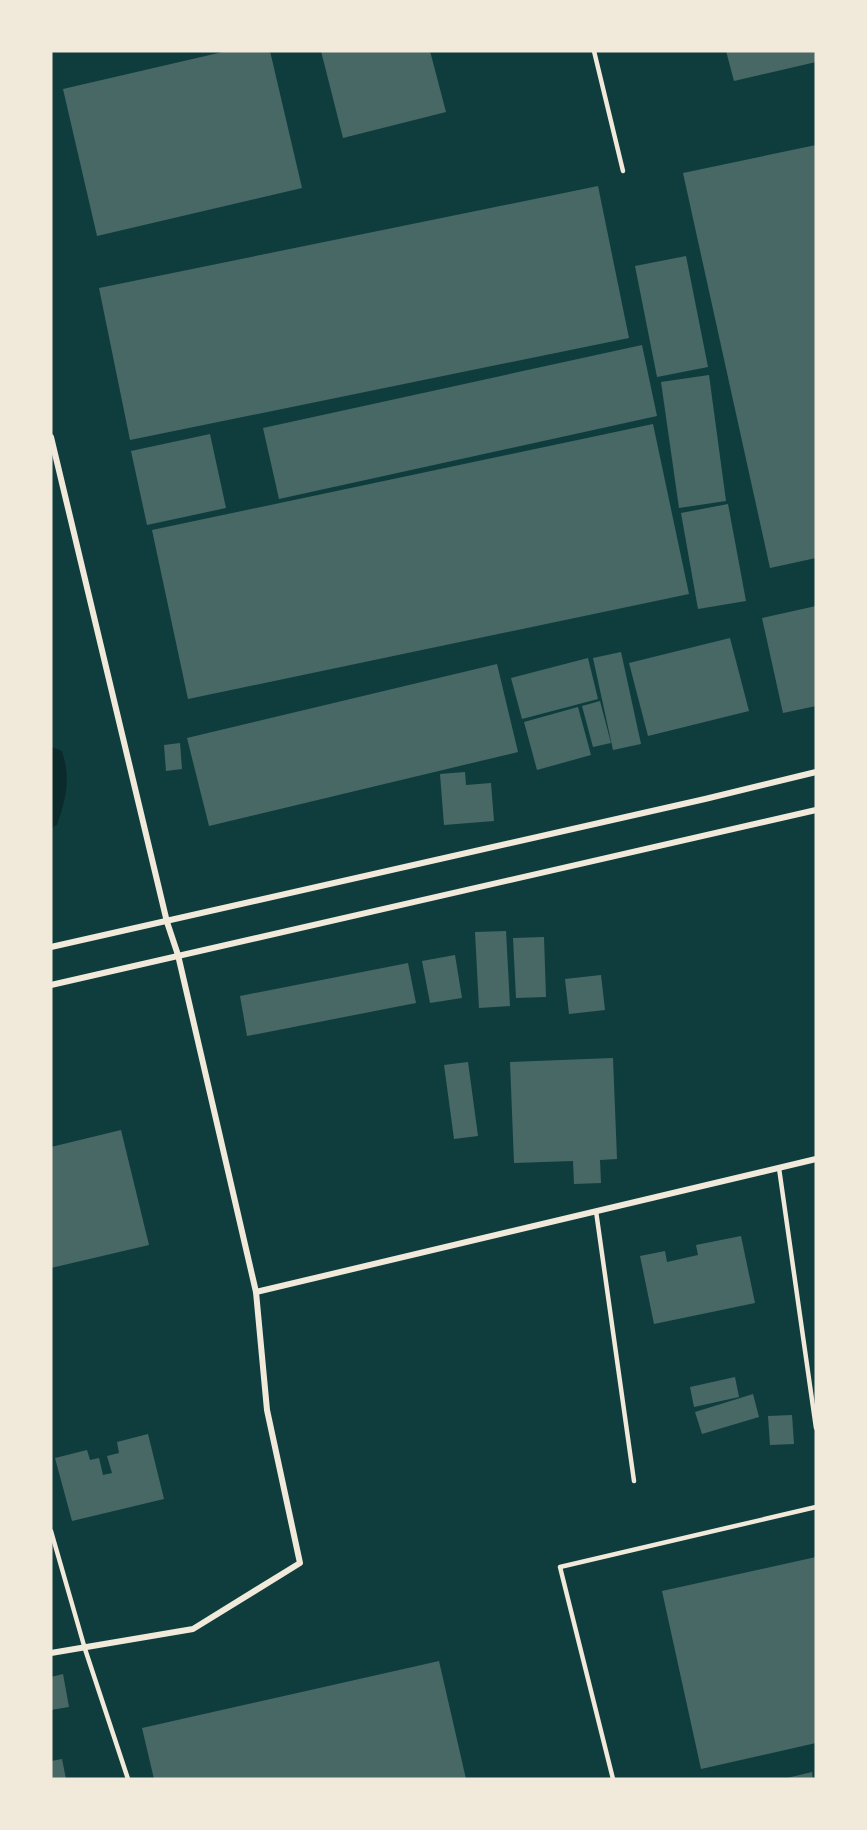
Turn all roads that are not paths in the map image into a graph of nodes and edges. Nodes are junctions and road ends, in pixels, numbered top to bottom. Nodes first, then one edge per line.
1 (594, 51) edge
2 (623, 171) dead end
3 (51, 437) edge
4 (816, 772) edge
5 (816, 810) edge
6 (167, 922) junction
7 (51, 947) edge
8 (178, 955) junction
9 (51, 985) edge
10 (816, 1159) edge
11 (779, 1168) junction
12 (596, 1211) junction
13 (256, 1292) junction
14 (816, 1428) edge
15 (634, 1481) dead end
16 (816, 1507) edge
17 (51, 1531) edge
18 (85, 1649) junction
19 (51, 1653) edge
20 (128, 1779) edge
21 (613, 1779) edge

1 - 2 lane
3 - 6 street
4 - 6 street
5 - 8 street
6 - 7 street
6 - 8 street
8 - 9 street
8 - 13 street
10 - 11 street
11 - 12 street
11 - 14 lane
12 - 13 street
12 - 15 lane
13 - 18 street
16 - 21 lane
17 - 18 lane
18 - 19 street
18 - 20 lane

